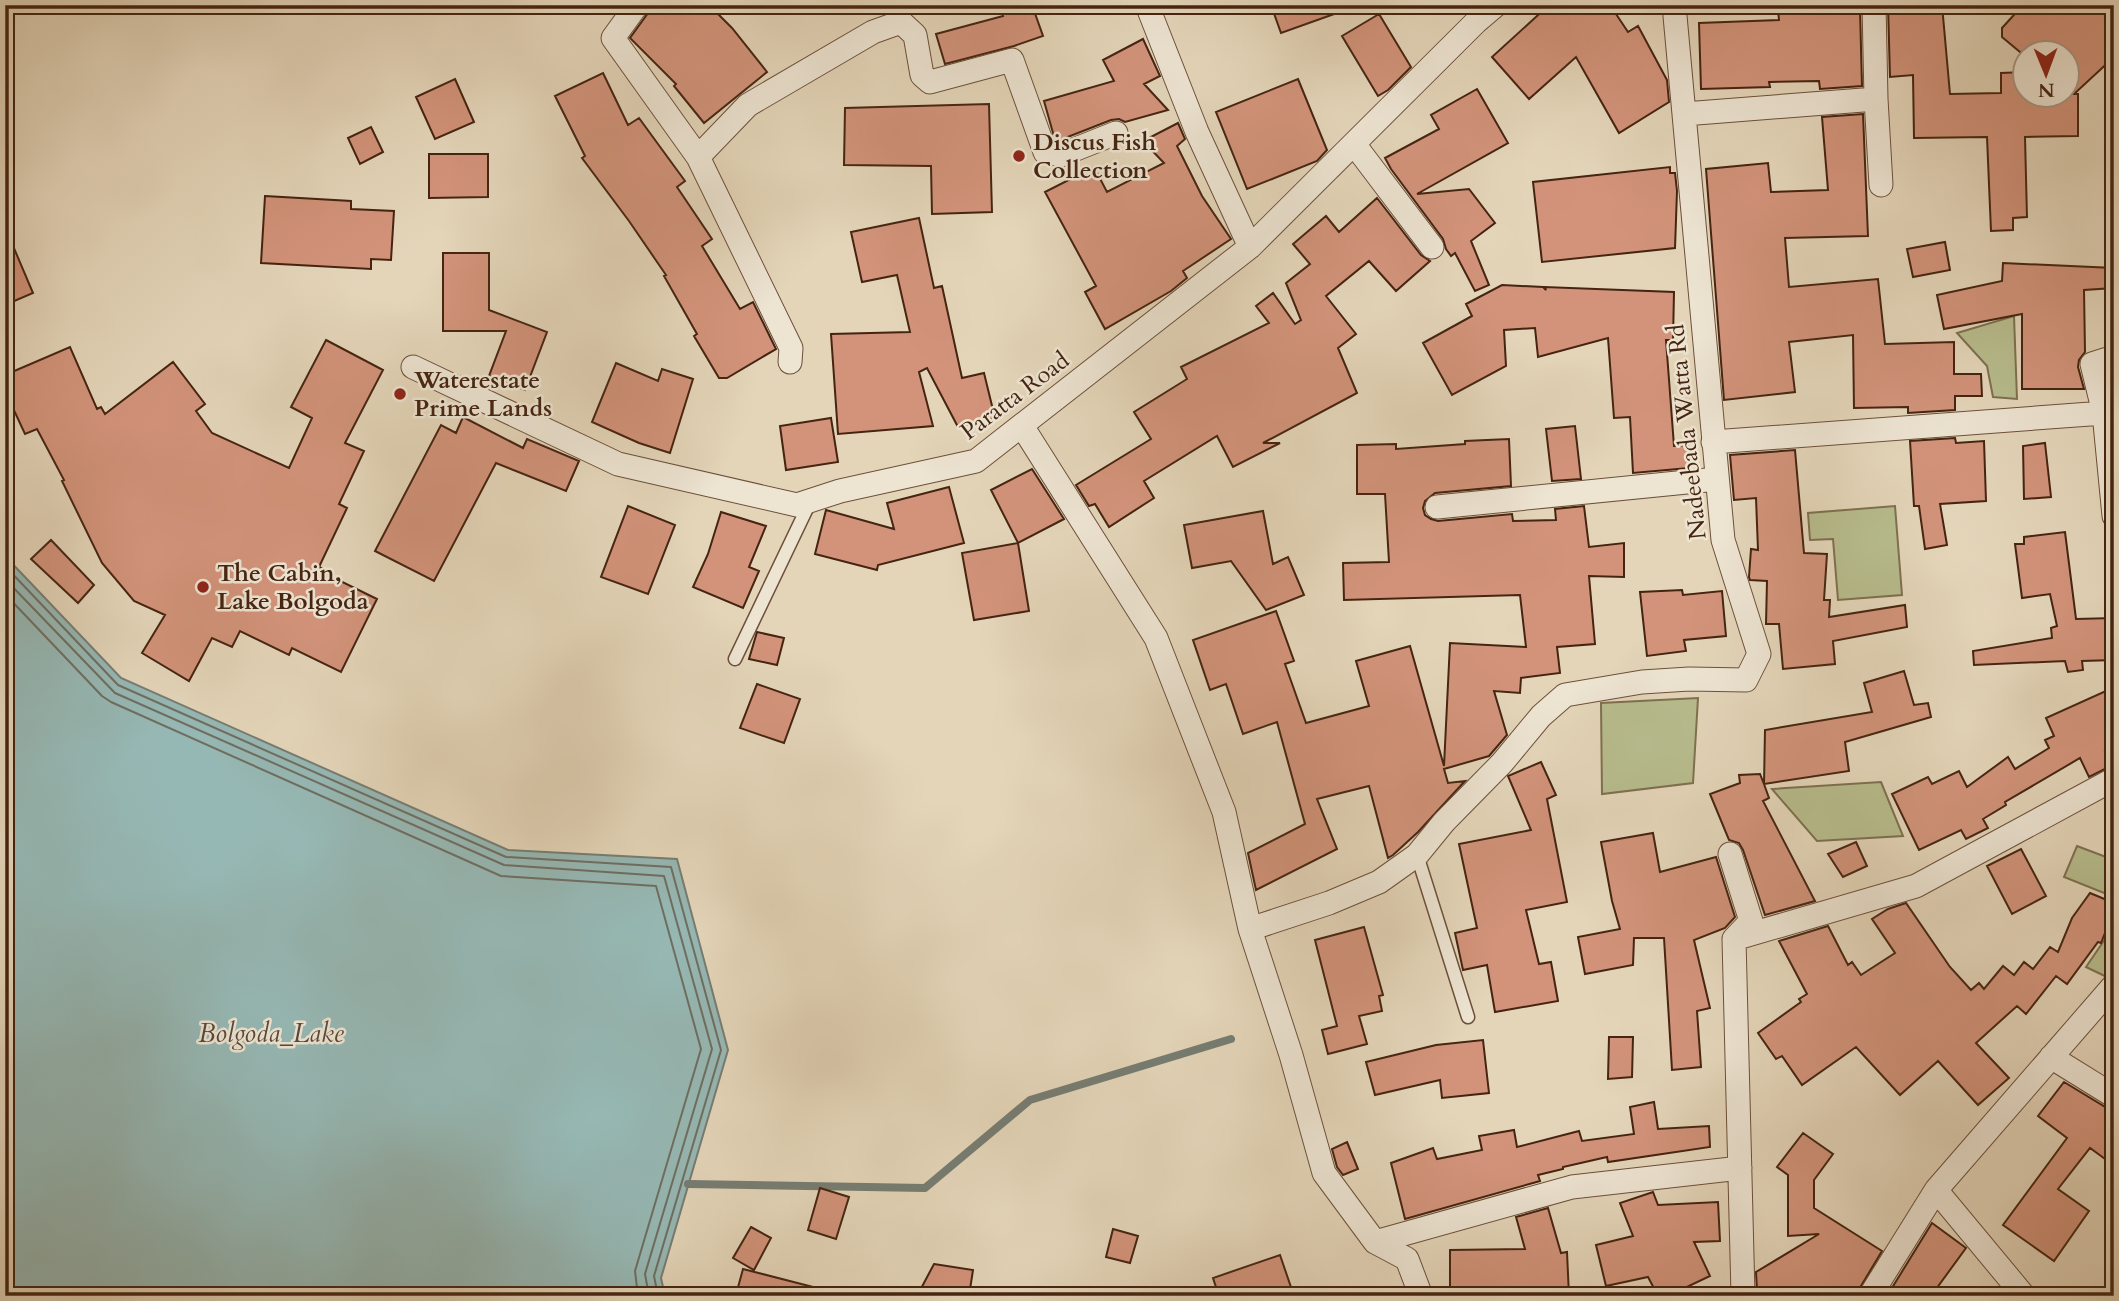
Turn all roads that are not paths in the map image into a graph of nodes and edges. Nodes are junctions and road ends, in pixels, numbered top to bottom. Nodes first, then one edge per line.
1 (637, 5) edge
2 (1147, 5) edge
3 (1496, 5) edge
4 (1674, 5) edge
5 (1874, 5) edge
6 (1875, 99) junction
7 (1684, 114) junction
8 (1116, 132) dead end
9 (1354, 144) junction
10 (698, 157) junction
11 (1881, 185) dead end
12 (1250, 247) junction
13 (1432, 247) dead end
14 (2114, 357) edge
15 (790, 362) dead end
16 (413, 368) dead end
17 (2104, 413) junction
18 (1022, 426) junction
19 (1713, 442) junction
20 (1717, 479) junction
21 (811, 500) junction
22 (1437, 507) dead end
23 (2114, 516) edge
24 (735, 659) dead end
25 (2114, 779) edge
26 (1730, 855) dead end
27 (1417, 856) junction
28 (1250, 929) junction
29 (1734, 939) junction
30 (2114, 985) edge
31 (1468, 1017) dead end
32 (2051, 1057) junction
33 (2114, 1096) edge
34 (1740, 1168) junction
35 (1936, 1190) junction
36 (1375, 1242) junction
37 (1421, 1296) edge
38 (1743, 1296) edge
39 (1870, 1296) edge
40 (2024, 1296) edge

1 - 10 street
2 - 12 street
3 - 9 street, Paratta Road
4 - 7 street, Nadeebada Watta Rd
5 - 6 street
6 - 7 street
6 - 11 street
7 - 19 street, Nadeebada Watta Rd
8 - 10 street
9 - 12 street, Paratta Road
9 - 13 street
10 - 15 street
12 - 18 street, Paratta Road
14 - 17 street
16 - 21 street, Paratta Road
17 - 19 street
17 - 23 street
18 - 21 street, Paratta Road
18 - 28 street
19 - 20 street, Nadeebada Watta Rd
20 - 22 street
20 - 27 street, Nadeebada Watta Rd
21 - 24 lane
25 - 29 street
26 - 29 street
27 - 28 street, Nadeebada Watta Rd
27 - 31 lane
28 - 36 street
29 - 34 street
30 - 32 street
32 - 33 street
32 - 35 street
34 - 36 street
34 - 38 street
35 - 39 street
35 - 40 street
36 - 37 street

